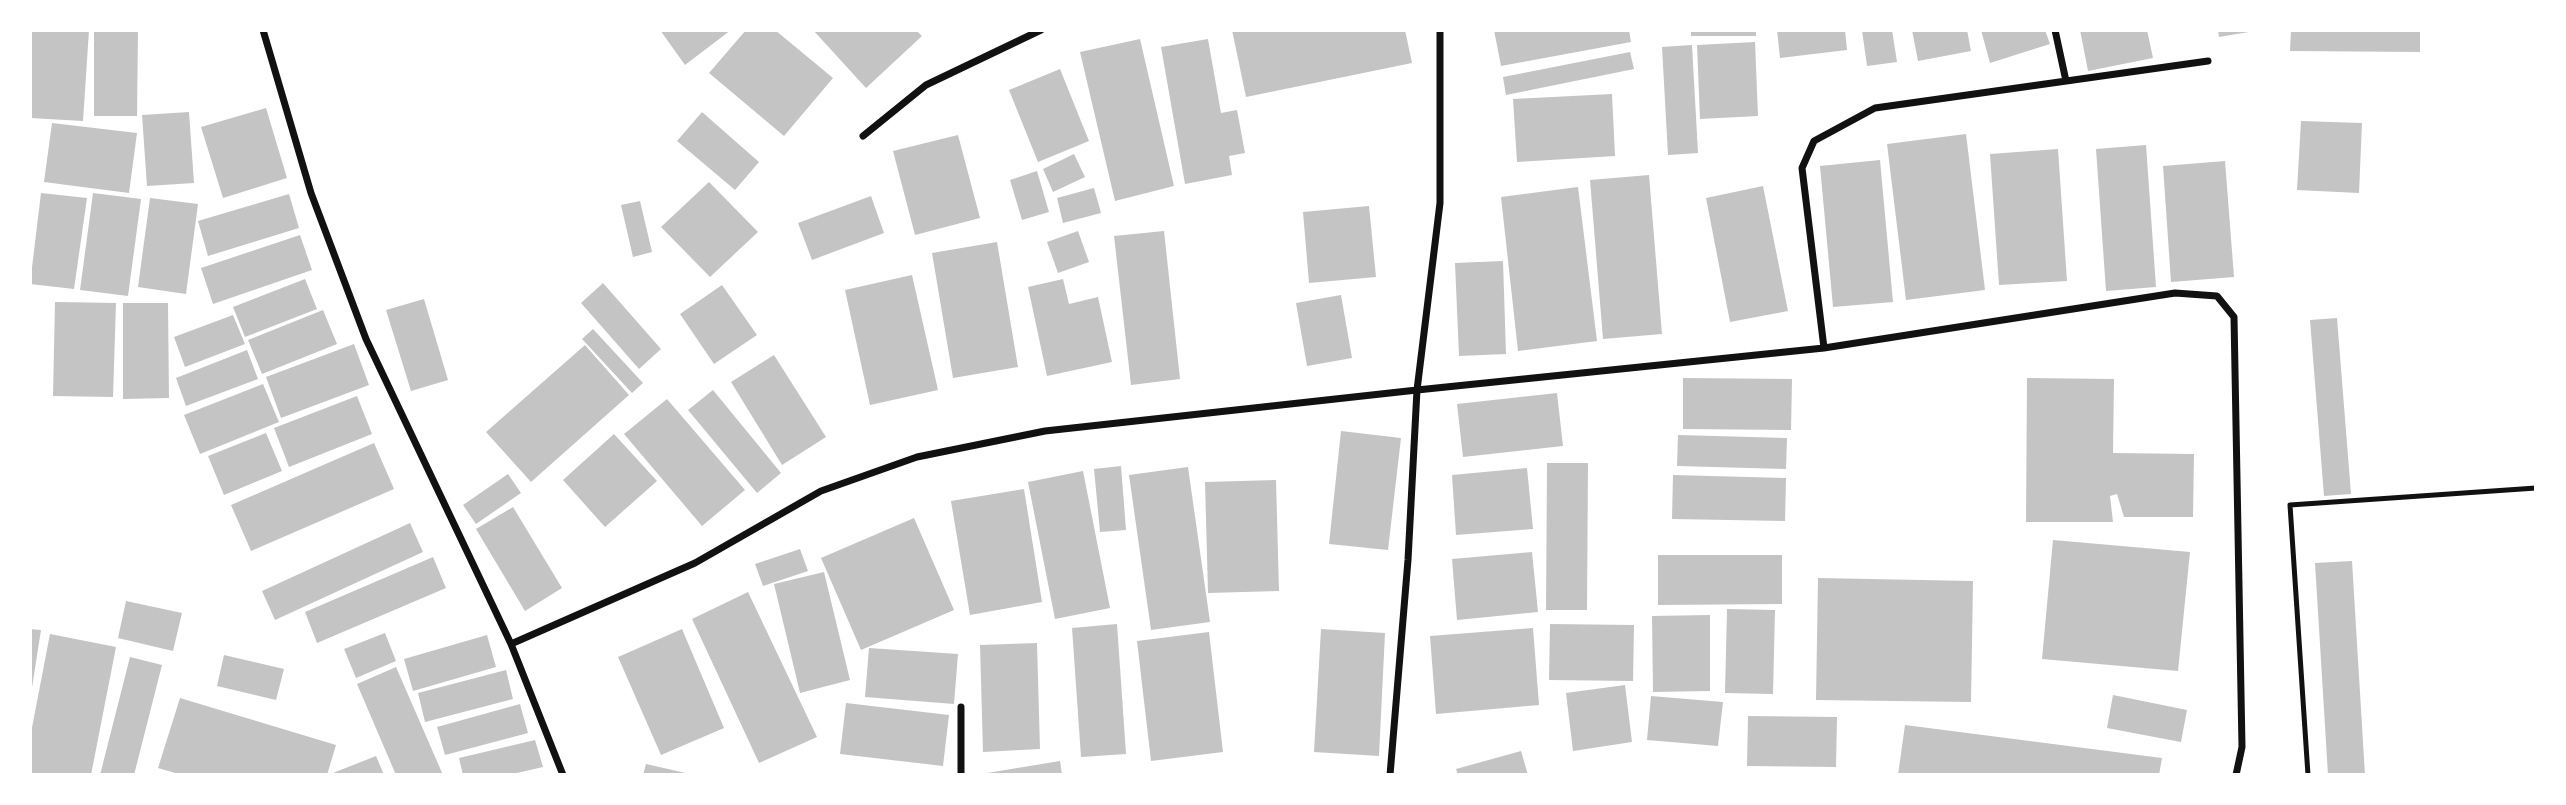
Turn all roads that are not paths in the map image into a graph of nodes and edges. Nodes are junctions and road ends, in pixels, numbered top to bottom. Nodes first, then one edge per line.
1 (263, 30) edge
2 (1041, 30) edge
3 (1440, 30) edge
4 (2054, 30) edge
5 (2208, 61) dead end
6 (2066, 81) junction
7 (863, 136) dead end
8 (1824, 348) junction
9 (1417, 390) junction
10 (2536, 488) edge
11 (511, 644) junction
12 (961, 708) dead end
13 (563, 775) edge
14 (961, 775) edge
15 (1390, 775) edge
16 (2236, 775) edge
17 (2308, 775) edge

1 - 11 street
2 - 7 street
3 - 9 street
4 - 6 street
5 - 6 street
6 - 8 street
8 - 9 street
8 - 16 street
9 - 11 street
9 - 15 street
10 - 17 lane
11 - 13 street
12 - 14 street

